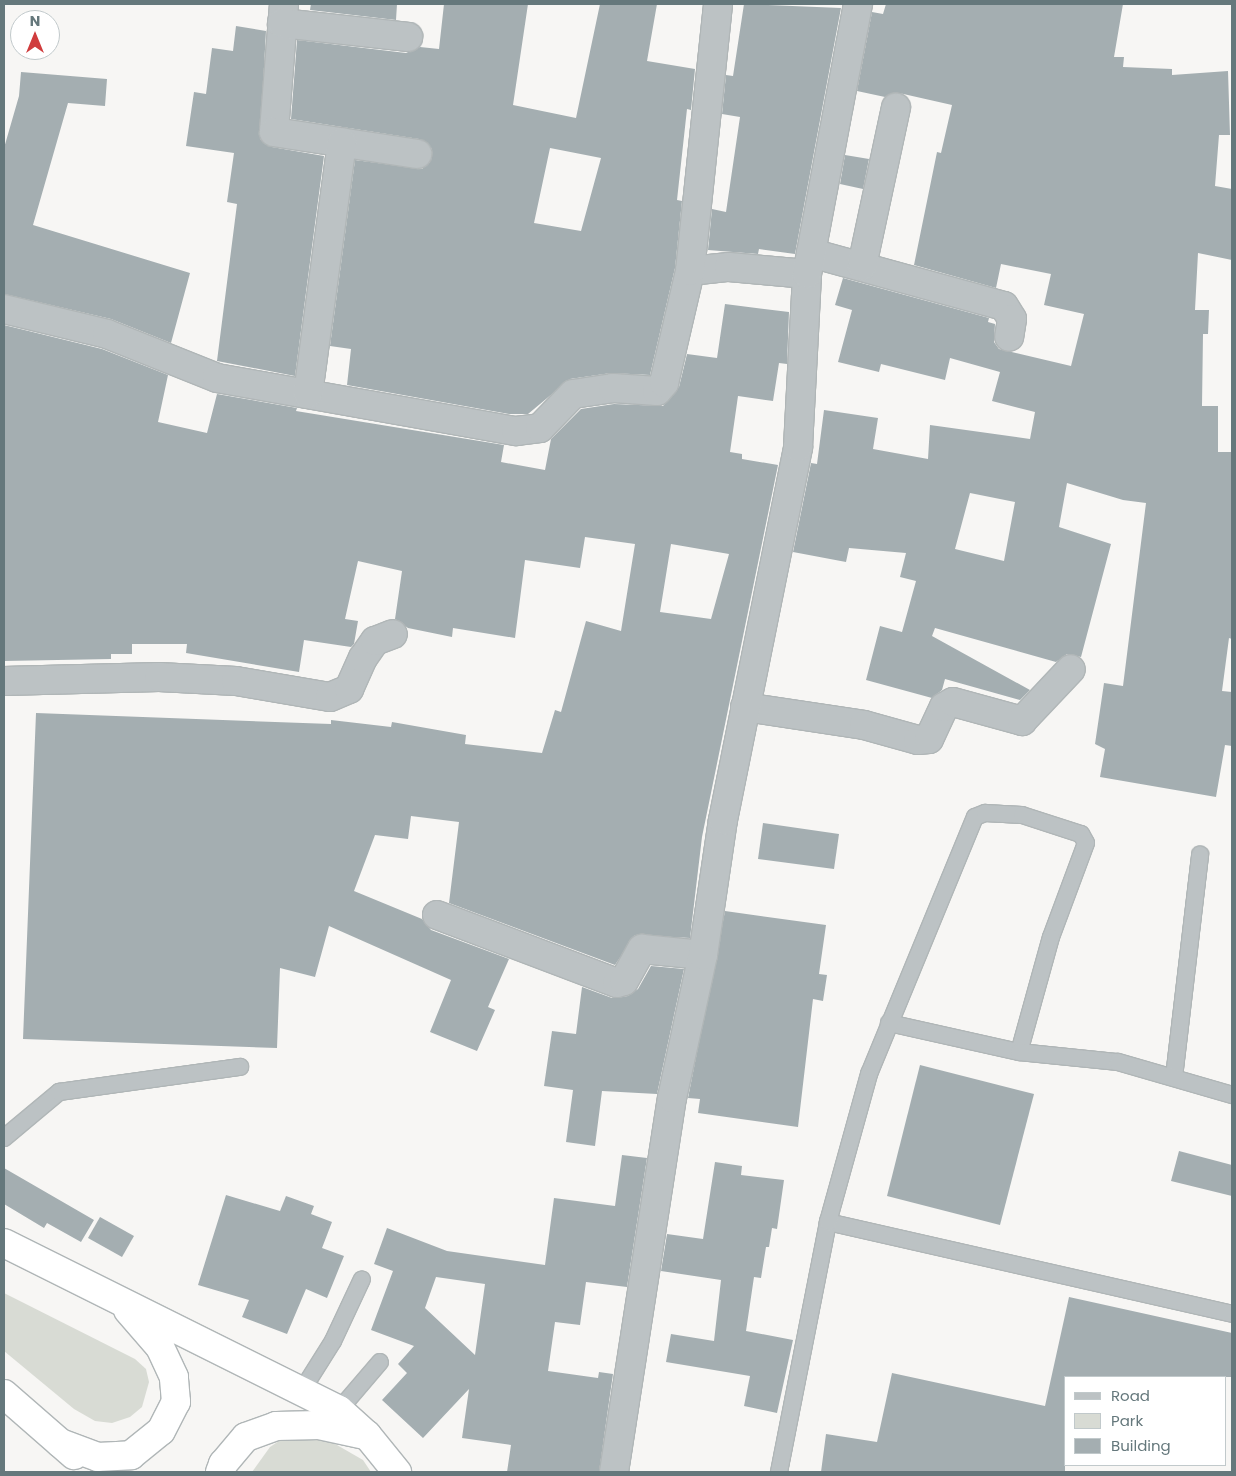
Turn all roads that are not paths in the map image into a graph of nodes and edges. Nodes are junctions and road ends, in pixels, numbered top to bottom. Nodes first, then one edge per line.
1 (718, 4) edge
2 (858, 4) edge
3 (283, 14) edge
4 (408, 37) dead end
5 (896, 108) dead end
6 (342, 142) junction
7 (417, 154) dead end
8 (809, 263) junction
9 (862, 266) junction
10 (690, 271) junction
11 (4, 309) edge
12 (1009, 337) dead end
13 (308, 394) junction
14 (392, 634) dead end
15 (1071, 670) dead end
16 (4, 681) edge
17 (745, 707) junction
18 (1200, 856) dead end
19 (437, 915) dead end
20 (703, 955) junction
21 (888, 1023) junction
22 (1019, 1052) junction
23 (240, 1067) dead end
24 (1174, 1077) junction
25 (1232, 1095) edge
26 (4, 1138) edge
27 (828, 1222) junction
28 (4, 1243) edge
29 (362, 1279) dead end
30 (122, 1304) junction
31 (1232, 1314) edge
32 (380, 1362) dead end
33 (301, 1392) junction
34 (4, 1394) edge
35 (339, 1410) junction
36 (367, 1435) junction
37 (60, 1443) junction
38 (94, 1472) edge
39 (220, 1472) edge
40 (397, 1472) edge
41 (614, 1472) edge
42 (778, 1472) edge

1 - 10 street
2 - 8 street
3 - 4 street
3 - 6 street
5 - 9 street
6 - 7 street
6 - 13 street
8 - 9 street
8 - 10 street
8 - 17 street
9 - 12 street
10 - 13 street
11 - 13 street
14 - 16 street
15 - 17 street
17 - 20 street
18 - 24 lane
19 - 20 street
20 - 41 street
21 - 22 lane
21 - 22 lane
21 - 27 lane
22 - 24 lane
23 - 26 lane
24 - 25 lane
27 - 31 lane
27 - 42 lane
28 - 30 highway
29 - 33 lane
30 - 33 highway
30 - 37 highway
32 - 35 lane
33 - 35 highway
34 - 37 highway
35 - 36 highway
36 - 39 highway
36 - 40 highway
37 - 38 highway

